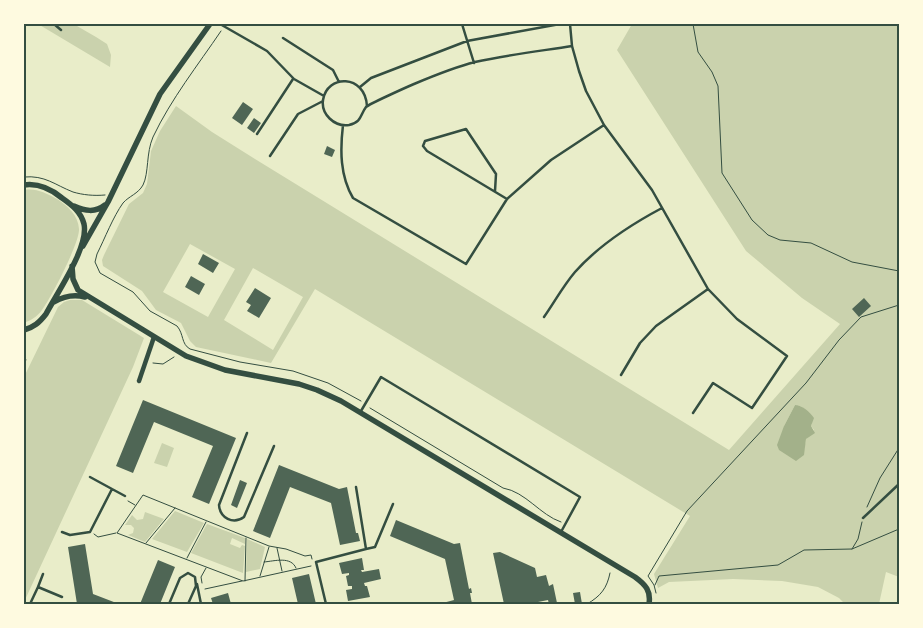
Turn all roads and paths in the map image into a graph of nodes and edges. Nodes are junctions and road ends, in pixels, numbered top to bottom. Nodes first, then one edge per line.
1 (54, 24) edge
2 (210, 24) edge
3 (220, 24) edge
4 (462, 24) edge
5 (560, 24) edge
6 (570, 24) edge
7 (693, 24) edge
8 (224, 26) junction
9 (61, 30) dead end
10 (283, 38) dead end
11 (467, 41) junction
12 (572, 46) junction
13 (474, 63) junction
14 (294, 79) junction
15 (339, 82) junction
16 (360, 87) junction
17 (324, 96) junction
18 (323, 101) junction
19 (366, 106) junction
20 (343, 125) junction
21 (604, 126) junction
22 (256, 134) dead end
23 (270, 156) dead end
24 (24, 177) edge
25 (24, 185) edge
26 (495, 191) junction
27 (109, 199) junction
28 (507, 199) junction
29 (123, 203) junction
30 (73, 206) junction
31 (662, 208) junction
32 (82, 246) junction
33 (72, 266) junction
34 (899, 271) edge
35 (708, 289) junction
36 (87, 297) junction
37 (52, 303) junction
38 (899, 305) edge
39 (544, 317) dead end
40 (24, 330) edge
41 (154, 337) junction
42 (183, 341) junction
43 (178, 350) junction
44 (26, 360) dead end
45 (147, 360) junction
46 (24, 364) edge
47 (621, 374) dead end
48 (139, 381) dead end
49 (365, 404) junction
50 (360, 412) junction
51 (693, 413) dead end
52 (248, 433) dead end
53 (274, 446) dead end
54 (899, 448) edge
55 (90, 477) dead end
56 (899, 484) edge
57 (356, 487) dead end
58 (112, 489) junction
59 (125, 496) joint
60 (393, 504) dead end
61 (136, 505) junction
62 (175, 508) junction
63 (863, 518) junction
64 (207, 521) junction
65 (566, 524) junction
66 (899, 528) edge
67 (62, 532) dead end
68 (90, 532) junction
69 (561, 532) junction
70 (117, 533) junction
71 (246, 537) junction
72 (145, 544) junction
73 (269, 546) junction
74 (277, 547) junction
75 (366, 549) junction
76 (852, 549) junction
77 (186, 559) junction
78 (279, 561) junction
79 (264, 562) junction
80 (206, 567) junction
81 (296, 569) junction
82 (282, 572) junction
83 (610, 572) dead end
84 (43, 574) dead end
85 (648, 576) dead end
86 (260, 577) junction
87 (244, 581) junction
88 (196, 583) junction
89 (38, 586) junction
90 (650, 594) junction
91 (62, 597) dead end
92 (30, 604) edge
93 (169, 604) edge
94 (188, 604) edge
95 (201, 604) edge
96 (326, 604) edge
97 (587, 604) edge
98 (649, 604) edge

1 - 9 lane
2 - 27 street
3 - 8 lane
4 - 11 lane
5 - 11 lane
6 - 12 lane
7 - 34 path
8 - 14 lane
8 - 29 path
10 - 15 lane
11 - 13 lane
11 - 16 lane
12 - 13 lane
12 - 21 lane
13 - 19 lane
14 - 17 lane
14 - 22 lane
15 - 16 lane
15 - 17 lane
16 - 19 lane
17 - 18 lane
18 - 20 lane
18 - 23 lane
19 - 20 lane
20 - 28 lane
21 - 28 lane
21 - 31 lane
24 - 27 path
25 - 30 street
26 - 26 lane
26 - 28 lane
27 - 29 path
27 - 30 street
27 - 32 street
29 - 42 path
30 - 32 street
31 - 35 lane
31 - 39 lane
32 - 33 street
33 - 36 street
33 - 37 street
35 - 47 lane
35 - 51 lane
36 - 37 street
36 - 41 street
37 - 40 street
38 - 85 path
41 - 43 street
41 - 45 street
42 - 43 path
42 - 49 path
43 - 45 path
43 - 50 street
44 - 46 path
45 - 48 street
49 - 50 lane
49 - 65 path
49 - 65 lane
50 - 69 street
52 - 53 lane
54 - 63 path
55 - 58 lane
56 - 63 lane
57 - 75 lane
58 - 59 lane
58 - 68 lane
59 - 61 path
60 - 75 lane
61 - 62 path
61 - 70 path
62 - 64 path
62 - 72 path
63 - 76 path
64 - 71 path
64 - 77 path
65 - 69 lane
66 - 76 path
67 - 68 lane
68 - 70 path
69 - 90 street
70 - 72 path
71 - 73 path
71 - 87 path
72 - 77 path
73 - 74 path
73 - 79 path
74 - 78 path
74 - 81 path
75 - 96 lane
76 - 90 path
77 - 80 path
78 - 79 path
78 - 81 path
78 - 82 path
79 - 86 path
80 - 87 path
80 - 87 path
81 - 82 path
82 - 86 path
83 - 97 path
84 - 89 lane
86 - 87 path
88 - 93 lane
88 - 94 lane
88 - 95 lane
89 - 91 lane
89 - 92 lane
90 - 98 street

